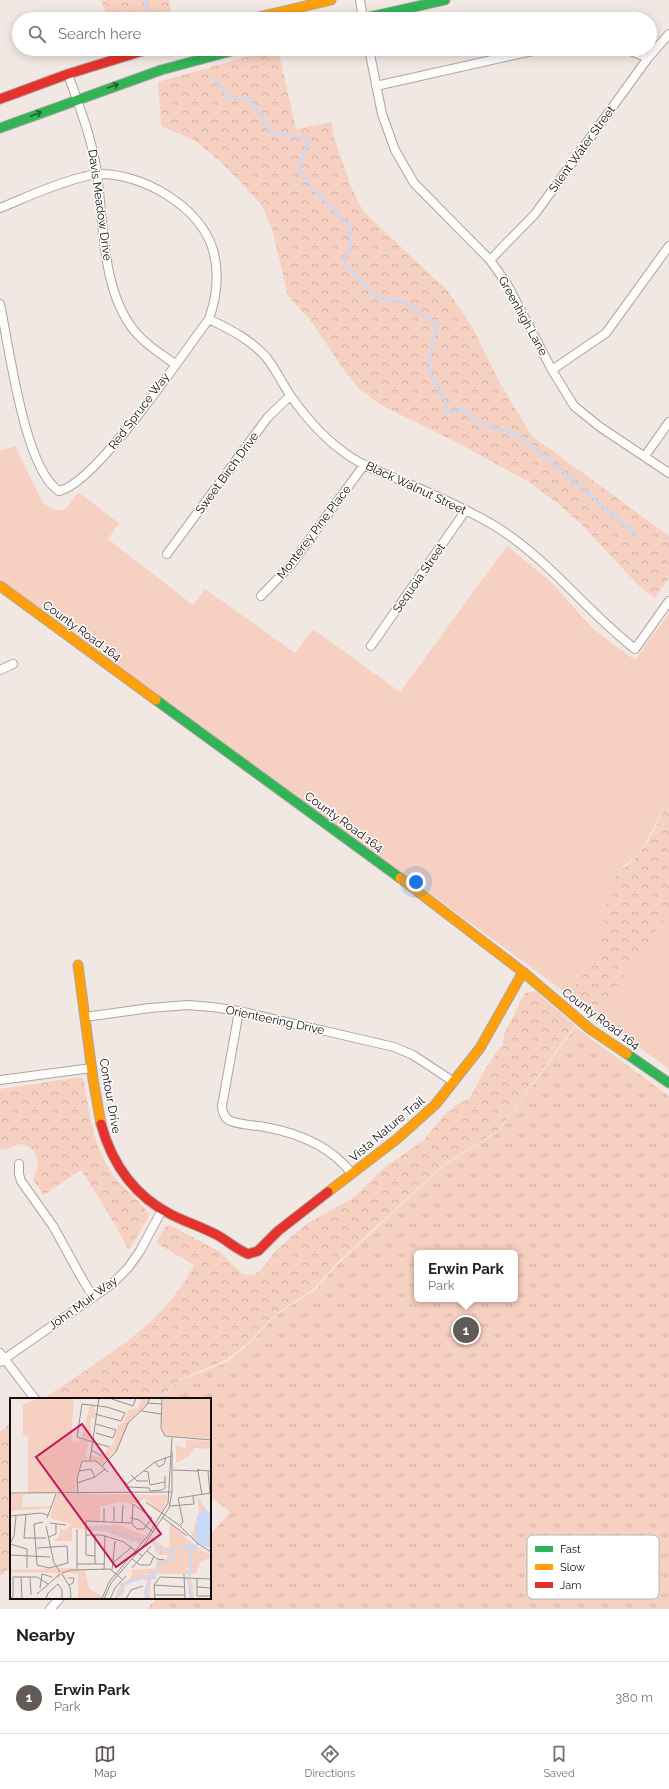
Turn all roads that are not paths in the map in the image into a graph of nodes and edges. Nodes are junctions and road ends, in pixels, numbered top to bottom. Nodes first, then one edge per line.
1 (331, 0) edge
2 (360, 0) edge
3 (445, 0) edge
4 (280, 12) edge
5 (361, 12) edge
6 (393, 12) edge
7 (669, 34) edge
8 (657, 48) edge
9 (126, 56) edge
10 (213, 56) edge
11 (370, 56) edge
12 (510, 56) edge
13 (643, 56) edge
14 (648, 58) joint
15 (68, 74) junction
16 (376, 86) junction
17 (0, 99) edge
18 (76, 99) junction
19 (0, 128) edge
20 (97, 174) junction
21 (0, 208) edge
22 (669, 246) edge
23 (490, 260) junction
24 (0, 304) edge
25 (208, 319) junction
26 (175, 364) junction
27 (552, 370) junction
28 (290, 396) junction
29 (669, 422) edge
30 (645, 456) junction
31 (364, 465) junction
32 (669, 473) edge
33 (466, 510) junction
34 (167, 554) dead end
35 (0, 586) edge
36 (261, 596) dead end
37 (669, 602) edge
38 (371, 646) dead end
39 (14, 664) dead end
40 (0, 670) edge
41 (78, 965) dead end
42 (523, 972) junction
43 (239, 1011) junction
44 (85, 1017) junction
45 (92, 1068) junction
46 (0, 1080) edge
47 (454, 1082) junction
48 (669, 1083) edge
49 (19, 1164) dead end
50 (352, 1174) junction
51 (162, 1210) junction
52 (248, 1254) joint
53 (93, 1297) junction
54 (1, 1358) edge
55 (34, 1398) edge
56 (59, 1599) edge
57 (50, 1609) edge

1 - 4 street
2 - 5 street
3 - 6 street
7 - 8 street, Silent Water Street
9 - 15 street
18 -> 10 street
11 - 16 street, Greenhigh Lane
12 - 16 street
13 - 14 street
14 - 23 street, Silent Water Street
15 - 17 street
15 - 18 street, Davis Meadow Drive
16 - 23 street, Greenhigh Lane
19 -> 18 street
18 - 20 street, Davis Meadow Drive
20 - 21 street
20 - 25 street, Red Spruce Way
20 - 26 street, Davis Meadow Drive
22 - 27 street
23 - 27 street, Greenhigh Lane
24 - 26 street, Red Spruce Way
25 - 26 street, Red Spruce Way
25 - 28 street, Black Walnut Street
27 - 30 street, Greenhigh Lane
28 - 31 street, Black Walnut Street
28 - 34 street, Sweet Birch Drive
29 - 30 street
30 - 32 street, Greenhigh Lane
31 - 33 street, Black Walnut Street
31 - 36 street, Monterey Pine Place
33 - 37 street, Black Walnut Street
33 - 38 street, Sequoia Street
35 - 42 street, County Road 164
39 - 40 street
41 - 44 street, Contour Drive
42 - 47 street, Vista Nature Trail
42 - 48 street, County Road 164
43 - 44 street, Orienteering Drive
43 - 47 street, Orienteering Drive
43 - 50 street
44 - 45 street, Contour Drive
45 - 46 street
45 - 51 street, Contour Drive
47 - 50 street, Vista Nature Trail
49 - 53 street
50 - 52 street, Vista Nature Trail
51 - 52 street, Contour Drive
51 - 53 street, John Muir Way
53 - 54 street, John Muir Way
54 - 55 street
56 - 57 street

